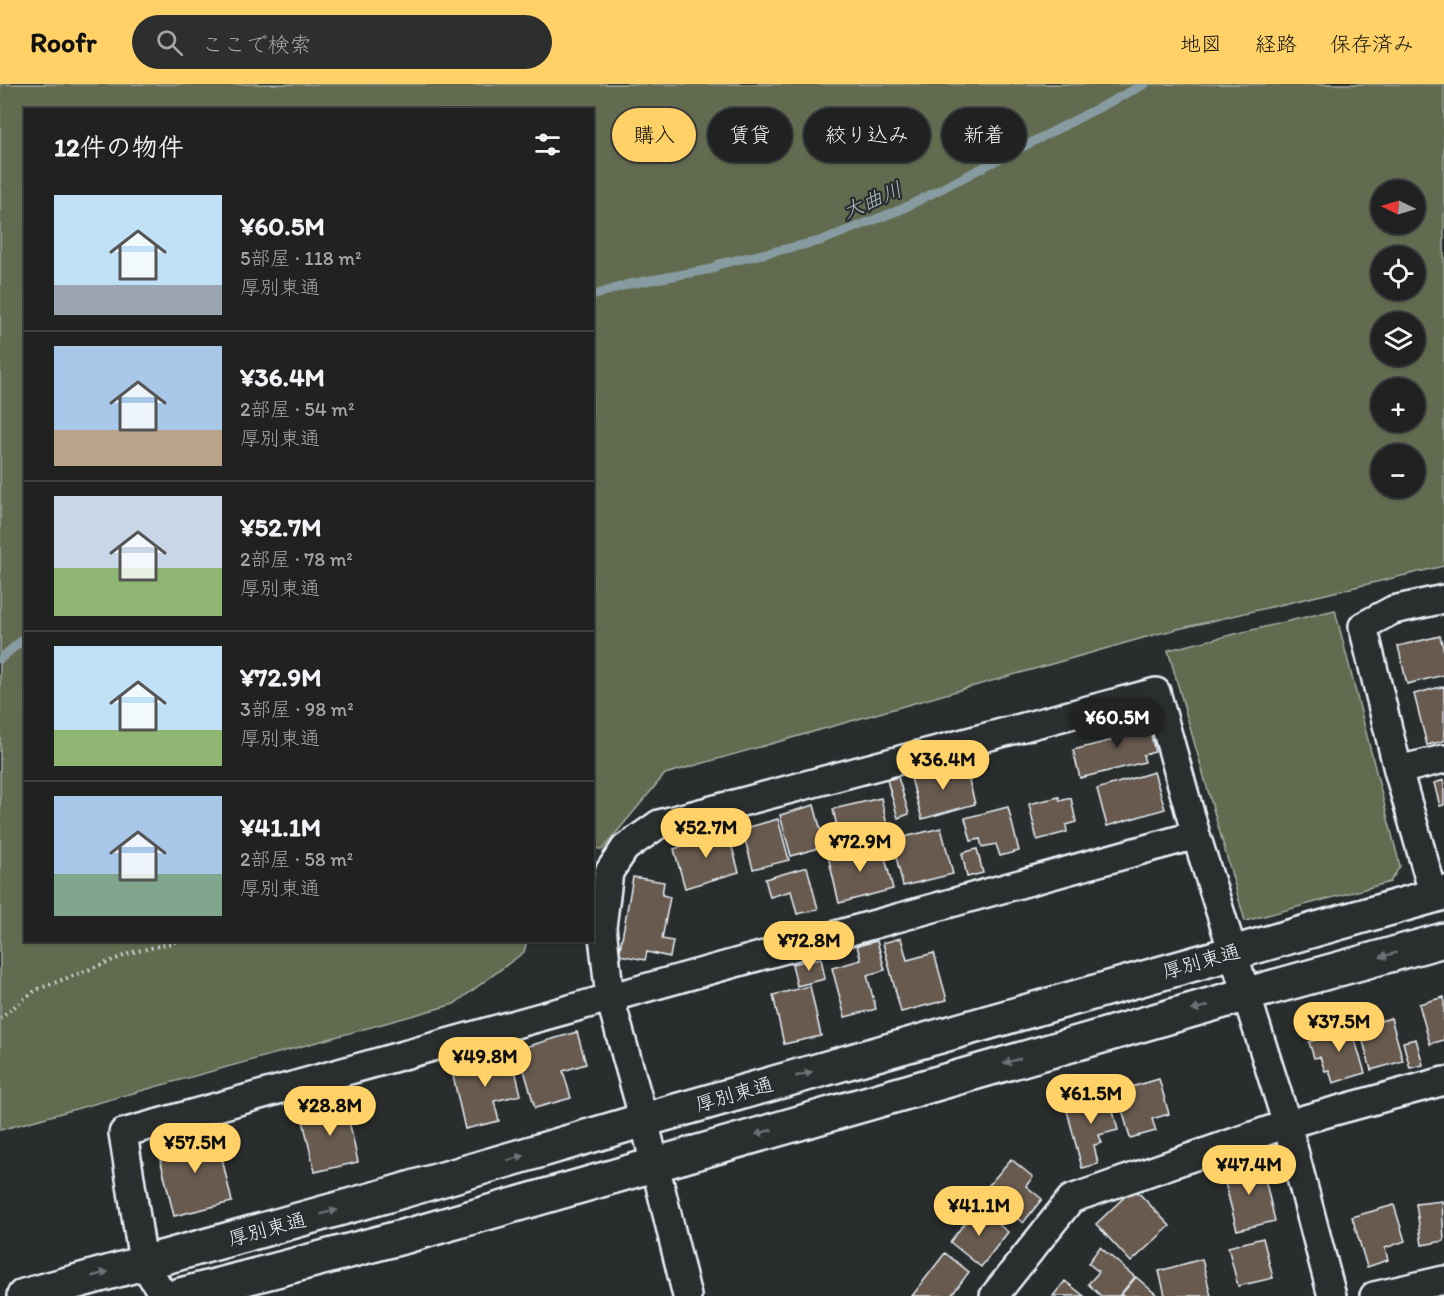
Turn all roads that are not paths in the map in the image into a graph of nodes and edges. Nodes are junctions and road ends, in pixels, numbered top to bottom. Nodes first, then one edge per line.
1 (1444, 599) edge
2 (1444, 759) edge
3 (1398, 770) junction
4 (1196, 835) junction
5 (1439, 894) edge
6 (1444, 940) edge
7 (1233, 952) junction
8 (1248, 994) junction
9 (610, 998) junction
10 (1444, 1081) edge
11 (644, 1120) junction
12 (1287, 1124) junction
13 (654, 1164) junction
14 (143, 1262) junction
15 (1439, 1286) edge
16 (24, 1296) edge
17 (164, 1296) edge
18 (177, 1296) edge
19 (687, 1296) edge
20 (994, 1296) edge
21 (1332, 1296) edge
22 (1374, 1296) edge

1 - 3 street
2 - 3 street
3 - 5 street
4 - 7 street
4 - 9 street
4 - 9 street
5 - 7 street, 厚別東通
6 -> 8 street
7 - 8 street
11 -> 7 street, 厚別東通
8 - 12 street
8 -> 13 street
9 - 11 street
9 - 14 street
10 - 12 street
11 - 13 street
14 -> 11 street, 厚別東通
12 - 20 street
12 - 21 street
13 - 18 street
13 - 19 street
16 -> 14 street, 厚別東通
14 - 17 street
15 - 22 street

